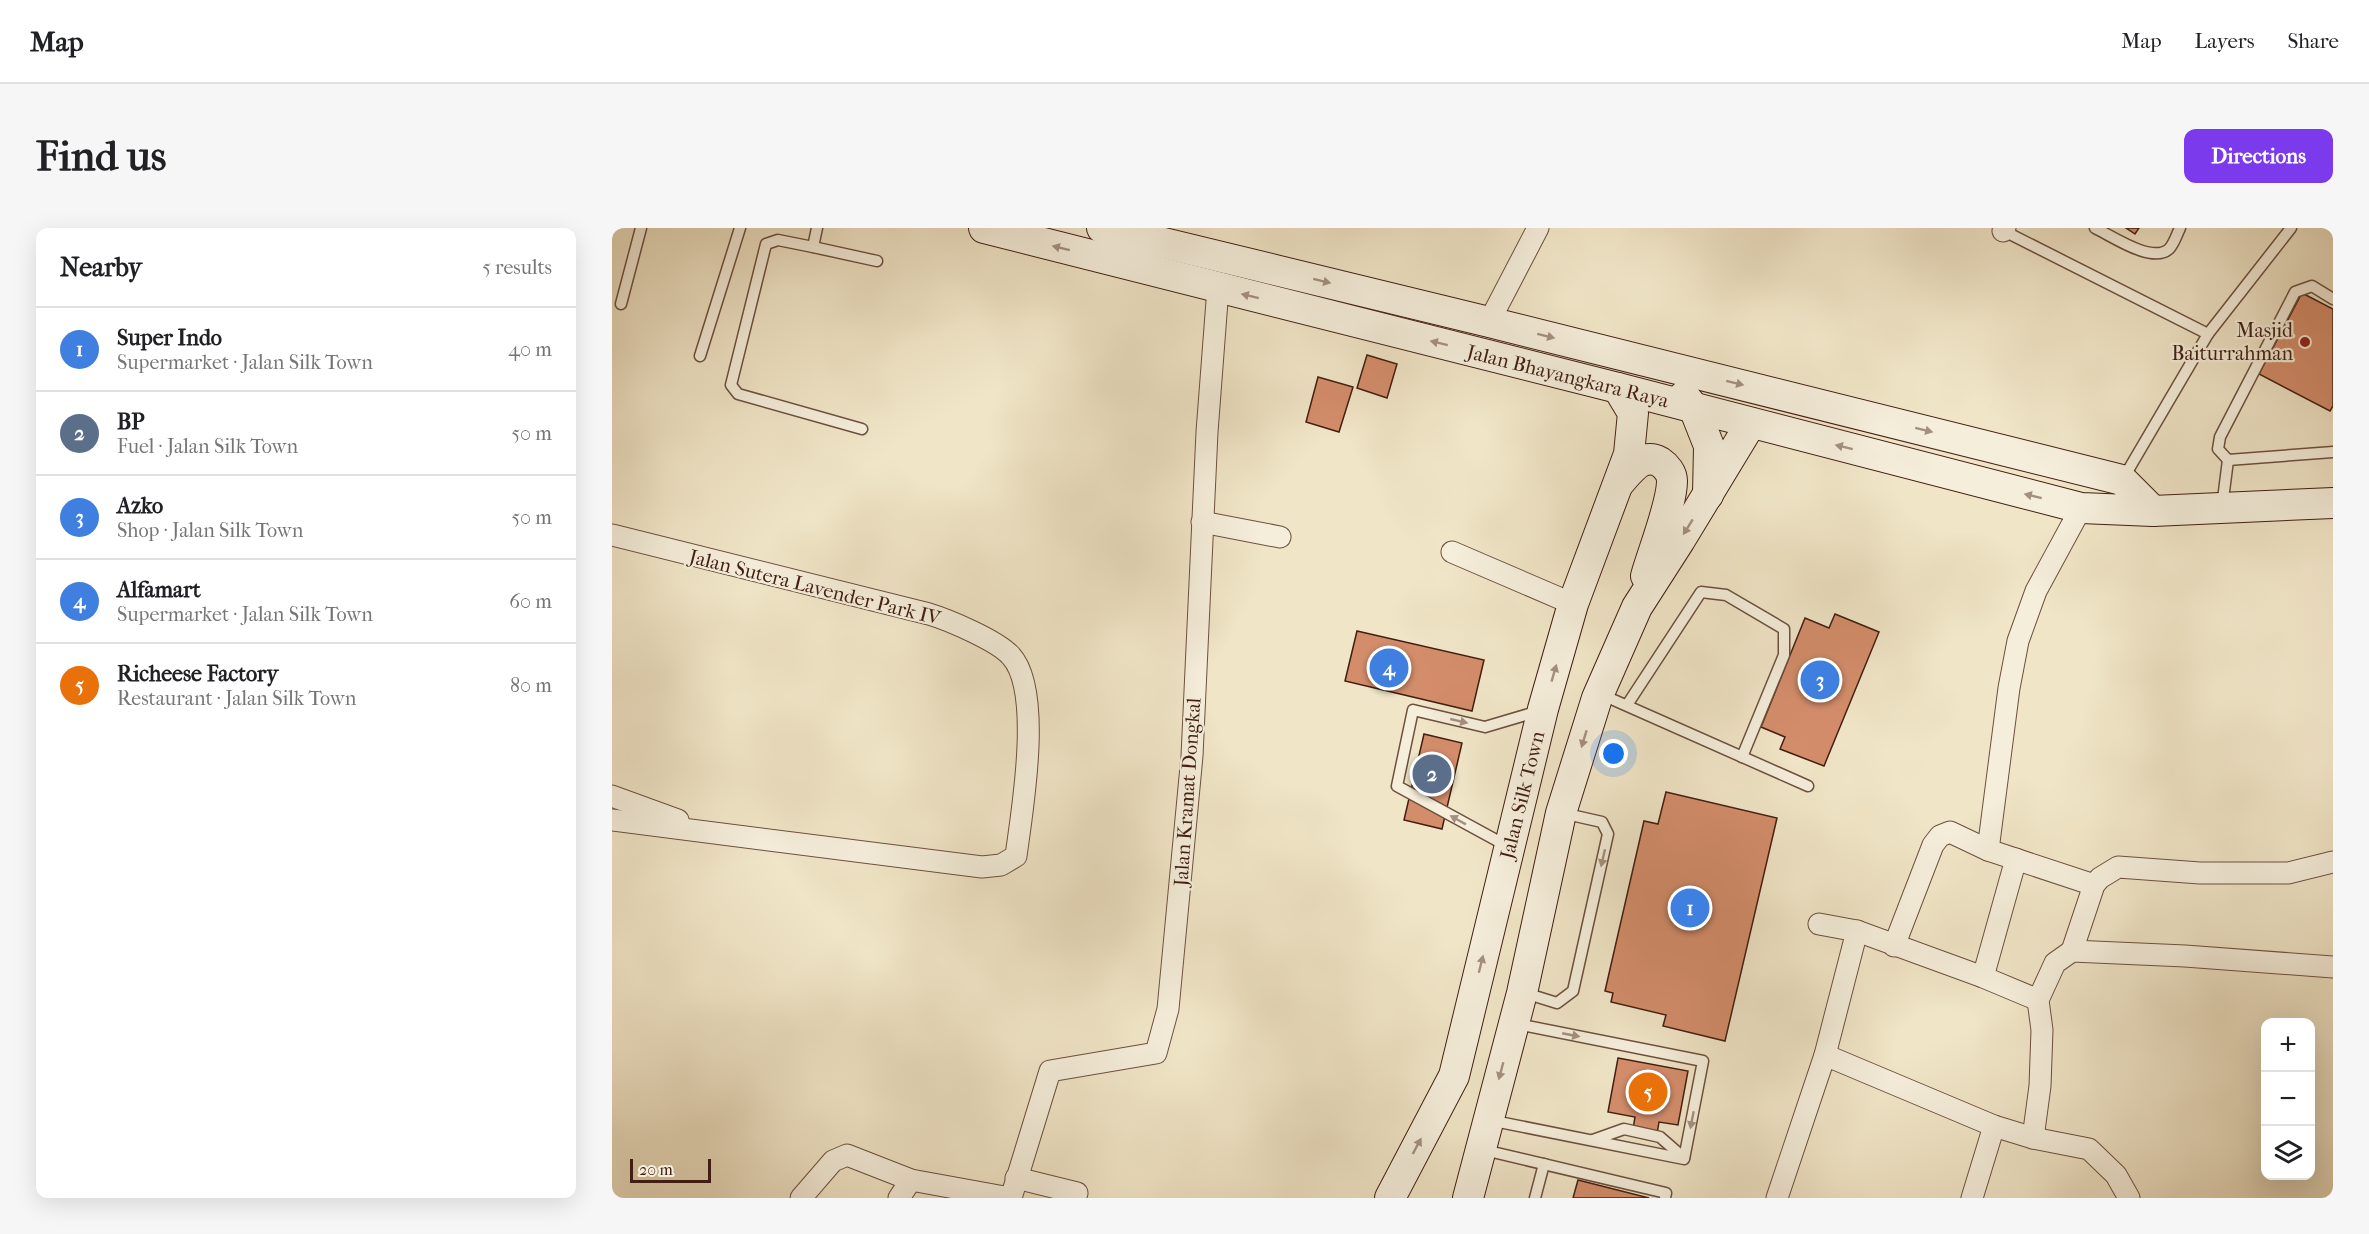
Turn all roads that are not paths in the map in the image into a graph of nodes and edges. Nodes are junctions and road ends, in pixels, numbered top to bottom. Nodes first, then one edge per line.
1 (641, 228) edge
2 (740, 228) edge
3 (817, 228) edge
4 (984, 228) edge
5 (1102, 228) edge
6 (1538, 228) edge
7 (2095, 228) edge
8 (2180, 228) edge
9 (2291, 228) edge
10 (2002, 229) edge
11 (1146, 239) junction
12 (813, 247) junction
13 (877, 261) dead end
14 (1139, 268) junction
15 (1218, 288) junction
16 (2333, 299) edge
17 (621, 304) dead end
18 (1489, 322) junction
19 (2208, 334) junction
20 (700, 356) dead end
21 (1661, 364) junction
22 (1618, 388) junction
23 (1694, 408) junction
24 (1751, 423) junction
25 (862, 429) dead end
26 (2333, 452) edge
27 (2228, 460) junction
28 (2122, 480) junction
29 (1617, 485) junction
30 (1708, 496) junction
31 (2330, 500) edge
32 (2081, 508) junction
33 (2222, 509) junction
34 (2153, 511) junction
35 (1202, 522) junction
36 (612, 535) edge
37 (1280, 537) dead end
38 (1452, 552) dead end
39 (1573, 604) junction
40 (1637, 607) junction
41 (1597, 698) junction
42 (1626, 705) junction
43 (1543, 710) junction
44 (1742, 757) junction
45 (1808, 786) dead end
46 (612, 796) edge
47 (1561, 813) junction
48 (612, 820) edge
49 (716, 833) junction
50 (1510, 848) junction
51 (1988, 850) junction
52 (2016, 859) junction
53 (2333, 862) edge
54 (2094, 885) junction
55 (1819, 924) dead end
56 (1857, 932) junction
57 (1894, 946) junction
58 (2072, 951) junction
59 (2333, 967) edge
60 (1983, 977) junction
61 (1522, 993) junction
62 (2038, 1000) junction
63 (1514, 1024) junction
64 (1825, 1055) junction
65 (1488, 1120) junction
66 (1994, 1126) junction
67 (2033, 1138) junction
68 (1591, 1140) junction
69 (1481, 1149) junction
70 (1684, 1159) junction
71 (1544, 1164) junction
72 (911, 1180) junction
73 (1012, 1191) edge
74 (1077, 1193) dead end
75 (801, 1198) edge
76 (899, 1198) edge
77 (1389, 1198) edge
78 (1468, 1198) edge
79 (1535, 1198) edge
80 (1665, 1198) edge
81 (1778, 1198) edge
82 (1972, 1198) edge
83 (2129, 1198) edge

1 - 17 lane
2 - 20 lane
3 - 12 lane
14 -> 4 main road, Jalan Bhayangkara Raya
5 - 11 main road, Jalan Bhayangkara Raya
6 - 18 street
7 - 8 lane
9 - 19 lane
10 - 19 lane
11 - 14 main road
11 -> 18 main road, Jalan Bhayangkara Raya
12 - 13 lane
12 - 25 lane
14 - 15 main road, Jalan Bhayangkara Raya
22 -> 15 main road, Jalan Bhayangkara Raya
15 - 35 street, Jalan Kramat Dongkal
16 - 27 lane
18 -> 21 main road, Jalan Bhayangkara Raya
19 - 28 lane
21 - 23 main road
21 -> 28 main road, Jalan Bhayangkara Raya
22 - 23 main road, Jalan Bhayangkara Raya
22 - 29 main road, Jalan Silk Town
23 - 24 main road, Jalan Bhayangkara Raya
23 - 30 main road
24 - 30 main road
32 -> 24 main road, Jalan Bhayangkara Raya
26 - 27 lane
27 - 33 lane
28 - 34 main road
29 - 39 main road, Jalan Silk Town
29 - 40 main road
30 -> 40 main road
31 - 33 main road, Jalan Bhayangkara Raya
32 - 34 main road, Jalan Bhayangkara Raya
32 - 51 street
33 - 34 main road, Jalan Bhayangkara Raya
35 - 37 street
35 - 73 street, Jalan Kramat Dongkal
36 - 49 street, Jalan Sutera Lavender Park IV
38 - 39 street
43 -> 39 main road, Jalan Silk Town
40 - 41 main road
41 - 42 lane
41 -> 47 main road
42 - 44 lane
42 - 44 lane
43 - 50 main road, Jalan Silk Town
50 -> 43 lane
44 - 45 lane
46 - 49 street
47 - 61 main road
47 -> 61 lane
48 - 49 street
77 -> 50 main road, Jalan Silk Town
51 - 52 street
51 - 57 street
52 - 54 street
52 - 60 street
53 - 54 street
54 - 58 street
55 - 56 street
56 - 57 street
56 - 64 street
57 - 60 street
58 - 59 street
58 - 62 street
60 - 62 street
61 - 63 main road
62 - 67 street
63 -> 65 main road
63 -> 70 lane
64 - 66 street
64 - 81 street
65 - 68 lane
65 - 69 main road
66 - 67 street
66 - 82 street
67 - 83 street
68 - 70 lane
68 - 70 lane
69 - 71 lane
69 - 78 main road
71 - 79 lane
71 - 80 lane
72 - 73 street
72 - 75 street
72 - 76 street
73 - 74 street

